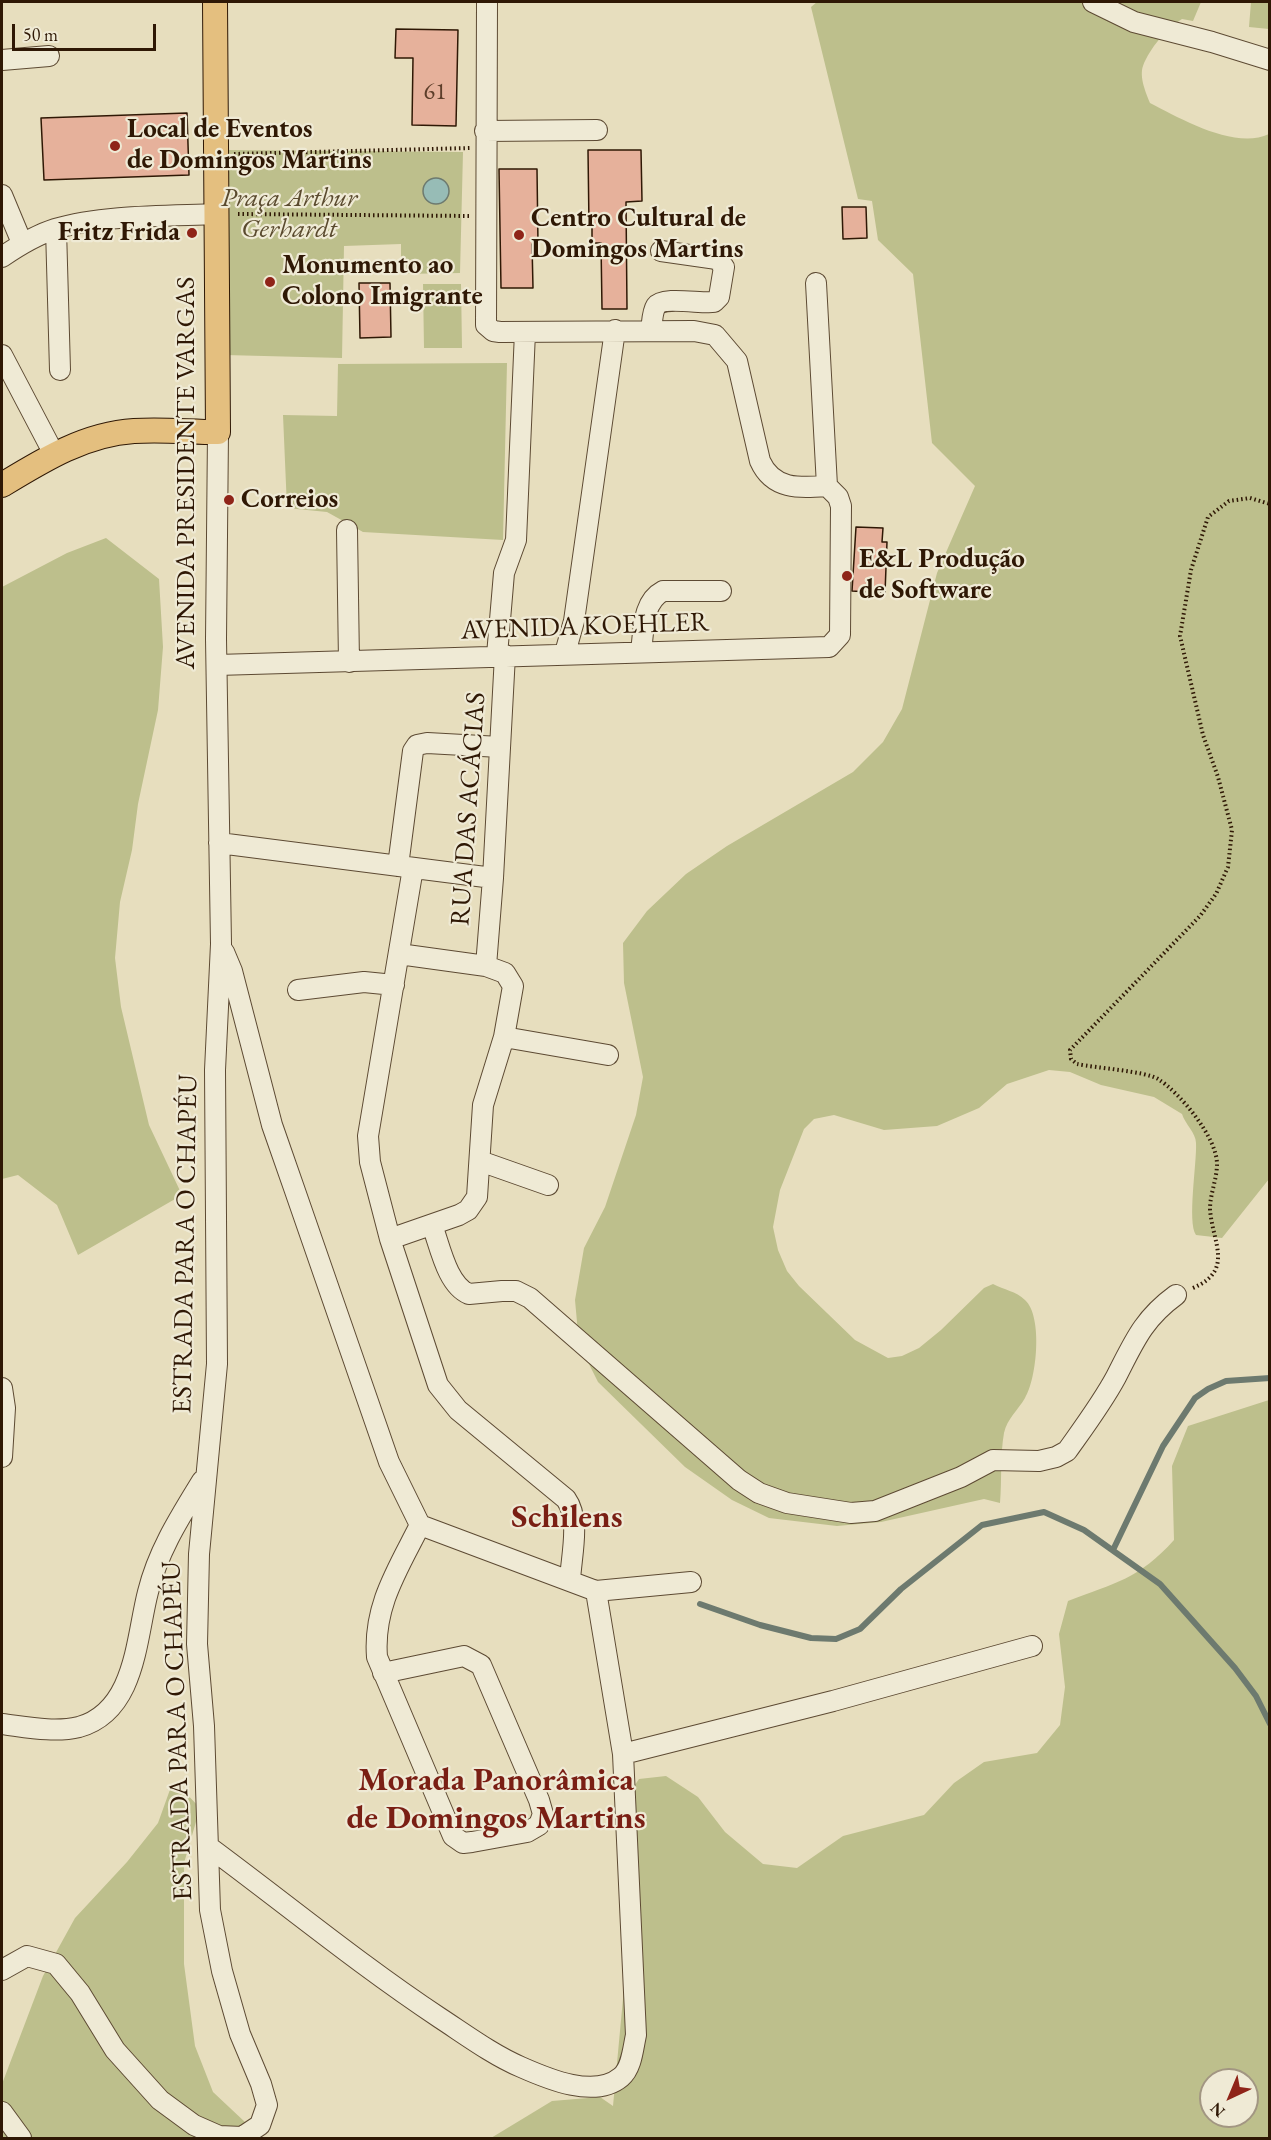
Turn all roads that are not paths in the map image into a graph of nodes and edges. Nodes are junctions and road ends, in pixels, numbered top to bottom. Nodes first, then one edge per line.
1 (215, 2) edge
2 (487, 2) edge
3 (1093, 2) edge
4 (49, 57) dead end
5 (2, 60) edge
6 (1269, 60) edge
7 (597, 130) dead end
8 (486, 140) junction
9 (2, 195) edge
10 (216, 214) junction
11 (56, 229) junction
12 (22, 243) junction
13 (661, 252) dead end
14 (2, 257) edge
15 (816, 283) dead end
16 (615, 330) junction
17 (651, 330) junction
18 (525, 332) junction
19 (2, 355) edge
20 (60, 370) dead end
21 (218, 432) junction
22 (54, 454) junction
23 (2, 485) edge
24 (827, 486) junction
25 (347, 530) dead end
26 (721, 591) dead end
27 (641, 651) junction
28 (565, 653) junction
29 (501, 655) junction
30 (349, 663) junction
31 (217, 665) junction
32 (500, 747) junction
33 (219, 843) junction
34 (406, 867) junction
35 (493, 878) junction
36 (221, 944) junction
37 (399, 954) junction
38 (486, 966) junction
39 (394, 985) junction
40 (298, 990) dead end
41 (504, 1037) junction
42 (608, 1055) dead end
43 (480, 1161) junction
44 (548, 1185) dead end
45 (432, 1225) junction
46 (390, 1239) junction
47 (1176, 1295) road end
48 (2, 1388) edge
49 (2, 1457) edge
50 (205, 1476) junction
51 (420, 1525) junction
52 (570, 1581) junction
53 (691, 1582) dead end
54 (596, 1591) junction
55 (1032, 1646) dead end
56 (383, 1673) junction
57 (2, 1724) edge
58 (623, 1754) junction
59 (209, 1847) junction
60 (2, 1970) edge
61 (2, 2112) edge
62 (21, 2139) edge

1 - 10 main road, AVENIDA PRESIDENTE VARGAS
2 - 8 street
3 - 6 street
4 - 5 street
7 - 8 street
8 - 18 street
9 - 12 street
10 - 11 street
10 - 21 main road, AVENIDA PRESIDENTE VARGAS
11 - 12 street
11 - 20 street
12 - 14 street
13 - 17 street
15 - 24 street
16 - 17 street
16 - 18 street
16 - 28 street
17 - 24 street
18 - 29 street, RUA DAS ACÁCIAS
19 - 22 street
21 - 22 main road
21 - 31 street, AVENIDA PRESIDENTE VARGAS
22 - 23 main road
24 - 27 street, AVENIDA KOEHLER
25 - 30 street
26 - 27 street
27 - 28 street, AVENIDA KOEHLER
28 - 29 street, AVENIDA KOEHLER
29 - 30 street, AVENIDA KOEHLER
29 - 32 street, RUA DAS ACÁCIAS
30 - 31 street, AVENIDA KOEHLER
31 - 33 street, AVENIDA PRESIDENTE VARGAS
32 - 34 street
32 - 35 street, RUA DAS ACÁCIAS
33 - 34 street
33 - 36 street, AVENIDA PRESIDENTE VARGAS
34 - 35 street
34 - 37 street
35 - 38 street, RUA DAS ACÁCIAS
36 - 50 street, ESTRADA PARA O CHAPÉU
36 - 51 street
37 - 38 street
37 - 39 street
38 - 41 street
39 - 40 street
39 - 46 street
41 - 42 street
41 - 43 street
43 - 44 street
43 - 45 street
45 - 46 street
45 - 47 street
46 - 52 street
48 - 49 street
50 - 57 street
50 - 59 street, ESTRADA PARA O CHAPÉU
51 - 52 street
51 - 56 street
52 - 54 street
53 - 54 street
54 - 58 street
55 - 58 street
56 - 56 street
58 - 59 street
59 - 60 street, ESTRADA PARA O CHAPÉU
61 - 62 street

